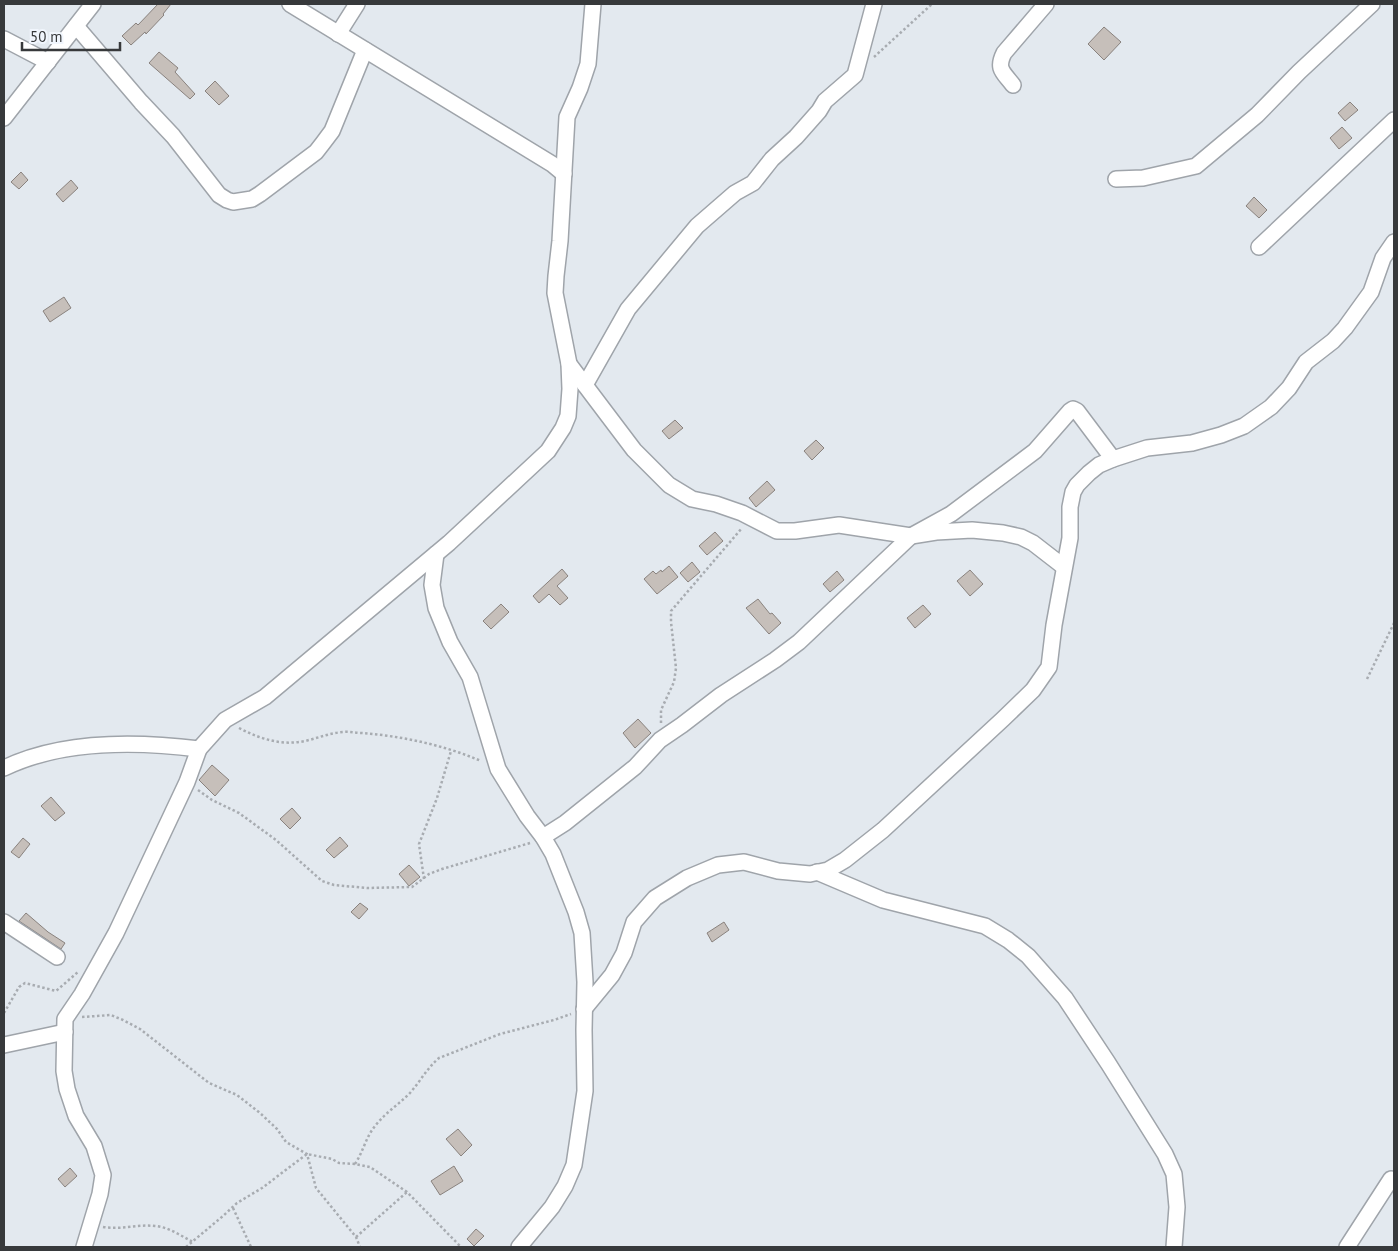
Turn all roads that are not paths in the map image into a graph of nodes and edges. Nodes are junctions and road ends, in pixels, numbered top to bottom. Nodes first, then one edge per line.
1 (93, 4) edge
2 (290, 4) edge
3 (357, 4) edge
4 (593, 4) edge
5 (874, 4) edge
6 (1046, 4) edge
7 (1372, 4) edge
8 (76, 26) junction
9 (338, 34) junction
10 (4, 39) edge
11 (364, 50) junction
12 (48, 62) junction
13 (1013, 85) dead end
14 (4, 118) edge
15 (1394, 120) edge
16 (564, 174) junction
17 (1116, 179) dead end
18 (1394, 242) edge
19 (1258, 247) dead end
20 (569, 364) junction
21 (585, 385) junction
22 (1113, 460) junction
23 (911, 536) junction
24 (436, 554) junction
25 (1064, 567) junction
26 (199, 749) junction
27 (4, 768) edge
28 (543, 837) junction
29 (817, 872) junction
30 (4, 922) edge
31 (57, 957) dead end
32 (584, 1009) junction
33 (65, 1025) junction
34 (4, 1045) edge
35 (1391, 1179) dead end
36 (84, 1247) edge
37 (518, 1247) edge
38 (1174, 1247) edge
39 (1347, 1247) edge

1 - 8 street
2 - 9 street
3 - 9 street
4 - 16 street
5 - 21 street
6 - 13 street
7 - 17 street
8 - 11 street
8 - 12 street
9 - 11 street
10 - 12 street
11 - 16 street
12 - 14 street
15 - 19 street
16 - 20 street
18 - 22 street
20 - 21 street
20 - 24 street
21 - 23 street
22 - 23 street
22 - 25 street
23 - 25 street
23 - 28 street
24 - 26 street
24 - 28 street
25 - 29 street
26 - 27 street
26 - 33 street
28 - 32 street
29 - 32 street
29 - 38 street
30 - 31 street
32 - 37 street
33 - 34 street
33 - 36 street
35 - 39 street

